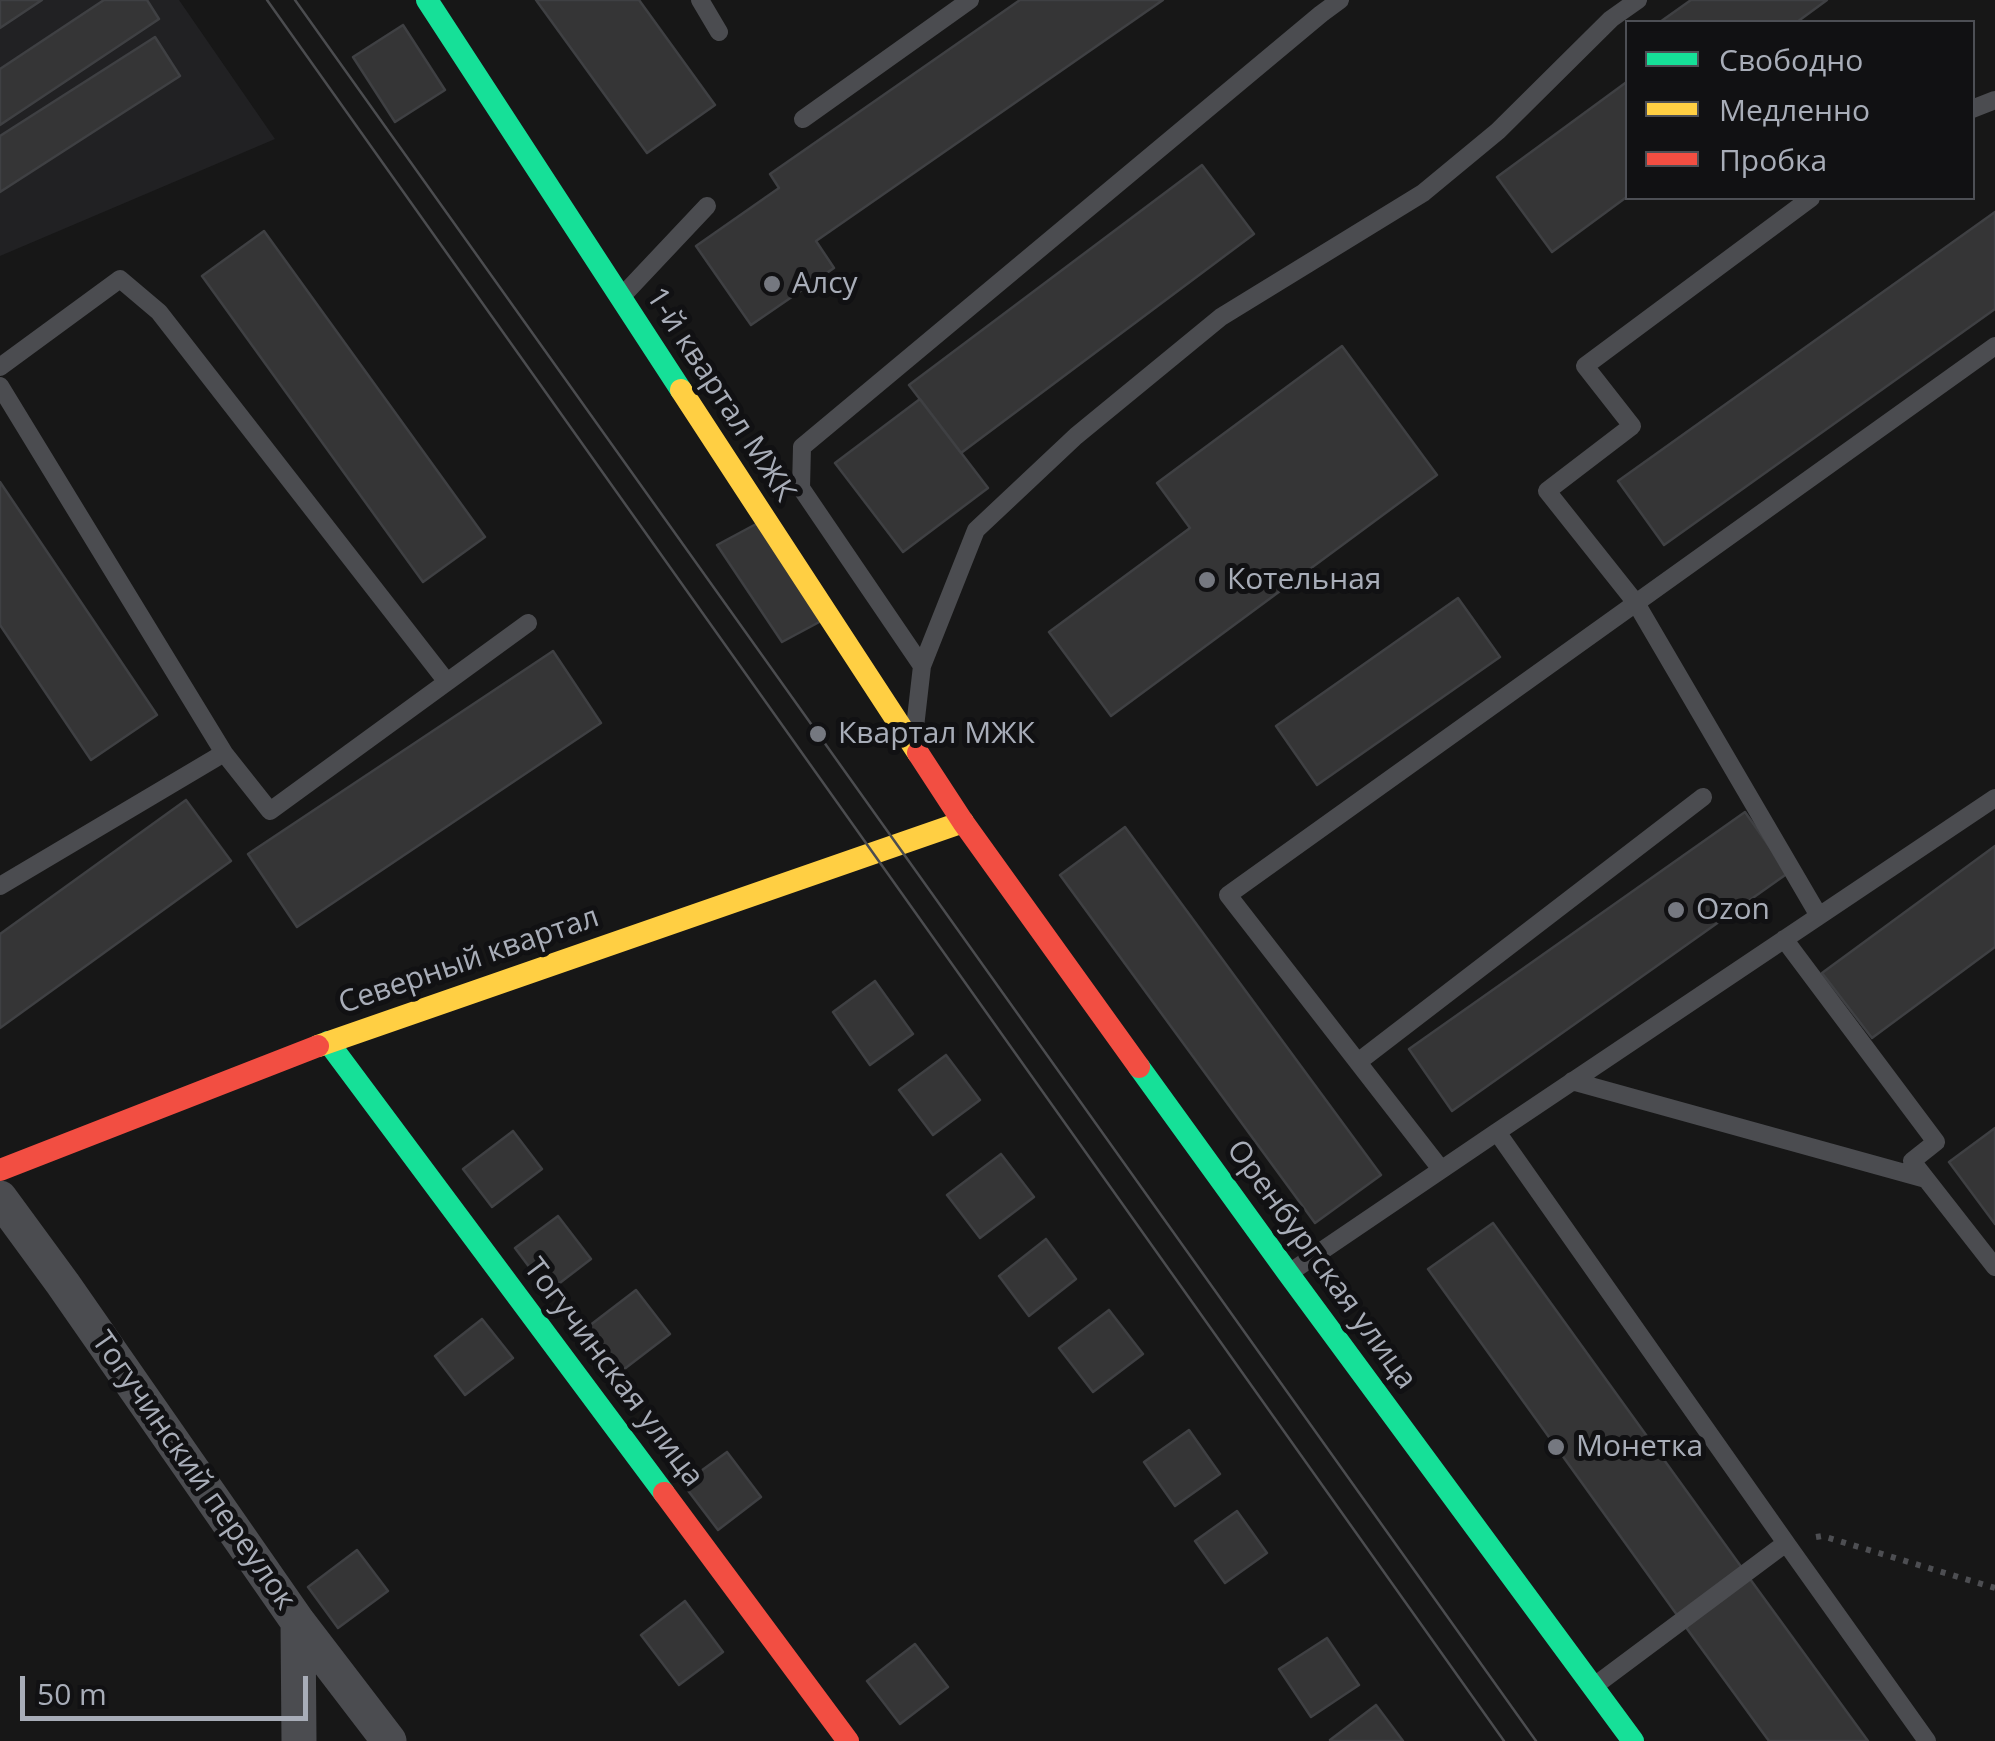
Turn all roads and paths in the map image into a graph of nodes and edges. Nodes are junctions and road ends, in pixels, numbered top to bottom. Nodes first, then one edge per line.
1 (427, 0) edge
2 (700, 0) edge
3 (970, 0) edge
4 (1340, 0) edge
5 (1638, 0) edge
6 (719, 32) dead end
7 (803, 119) dead end
8 (1808, 200) edge
9 (707, 206) dead end
10 (621, 297) junction
11 (1995, 346) edge
12 (0, 366) edge
13 (0, 386) edge
14 (1636, 603) junction
15 (528, 623) dead end
16 (922, 666) junction
17 (447, 682) junction
18 (913, 746) junction
19 (224, 752) junction
20 (1703, 797) dead end
21 (1995, 798) edge
22 (963, 822) junction
23 (0, 886) edge
24 (1818, 916) junction
25 (1784, 939) junction
26 (328, 1042) junction
27 (1358, 1062) junction
28 (1572, 1082) junction
29 (1497, 1132) junction
30 (1440, 1168) junction
31 (0, 1170) edge
32 (1926, 1178) junction
33 (0, 1198) edge
34 (1995, 1266) edge
35 (1288, 1273) junction
36 (1786, 1542) junction
37 (1995, 1588) edge
38 (298, 1622) junction
39 (1594, 1686) junction
40 (299, 1741) edge
41 (389, 1741) edge
42 (848, 1741) edge
43 (1633, 1741) edge
44 (1927, 1741) edge

1 - 10 main road, 1-й квартал МЖК
2 - 6 lane
3 - 7 lane
4 - 16 lane
5 - 16 lane
8 - 14 lane
9 - 10 lane
10 - 18 main road, 1-й квартал МЖК
11 - 14 lane
12 - 17 lane
13 - 19 lane
14 - 24 lane
14 - 27 lane
15 - 17 lane
16 - 18 lane
17 - 19 lane
18 - 22 main road, 1-й квартал МЖК
19 - 23 lane
20 - 27 lane
21 - 24 lane
22 - 26 main road, Северный квартал
22 - 35 main road, Оренбургская улица
24 - 25 lane
25 - 28 lane
25 - 32 lane
26 - 31 main road, Северный квартал
26 - 42 main road, Тогучинская улица
27 - 30 lane
28 - 29 lane
28 - 32 lane
29 - 30 lane
29 - 36 lane
30 - 35 lane
32 - 34 lane
33 - 38 street, Тогучинский переулок
35 - 39 main road, Оренбургская улица
36 - 37 path
36 - 39 lane
36 - 44 lane
38 - 40 street
38 - 41 street, Тогучинский переулок
39 - 43 main road, Оренбургская улица

